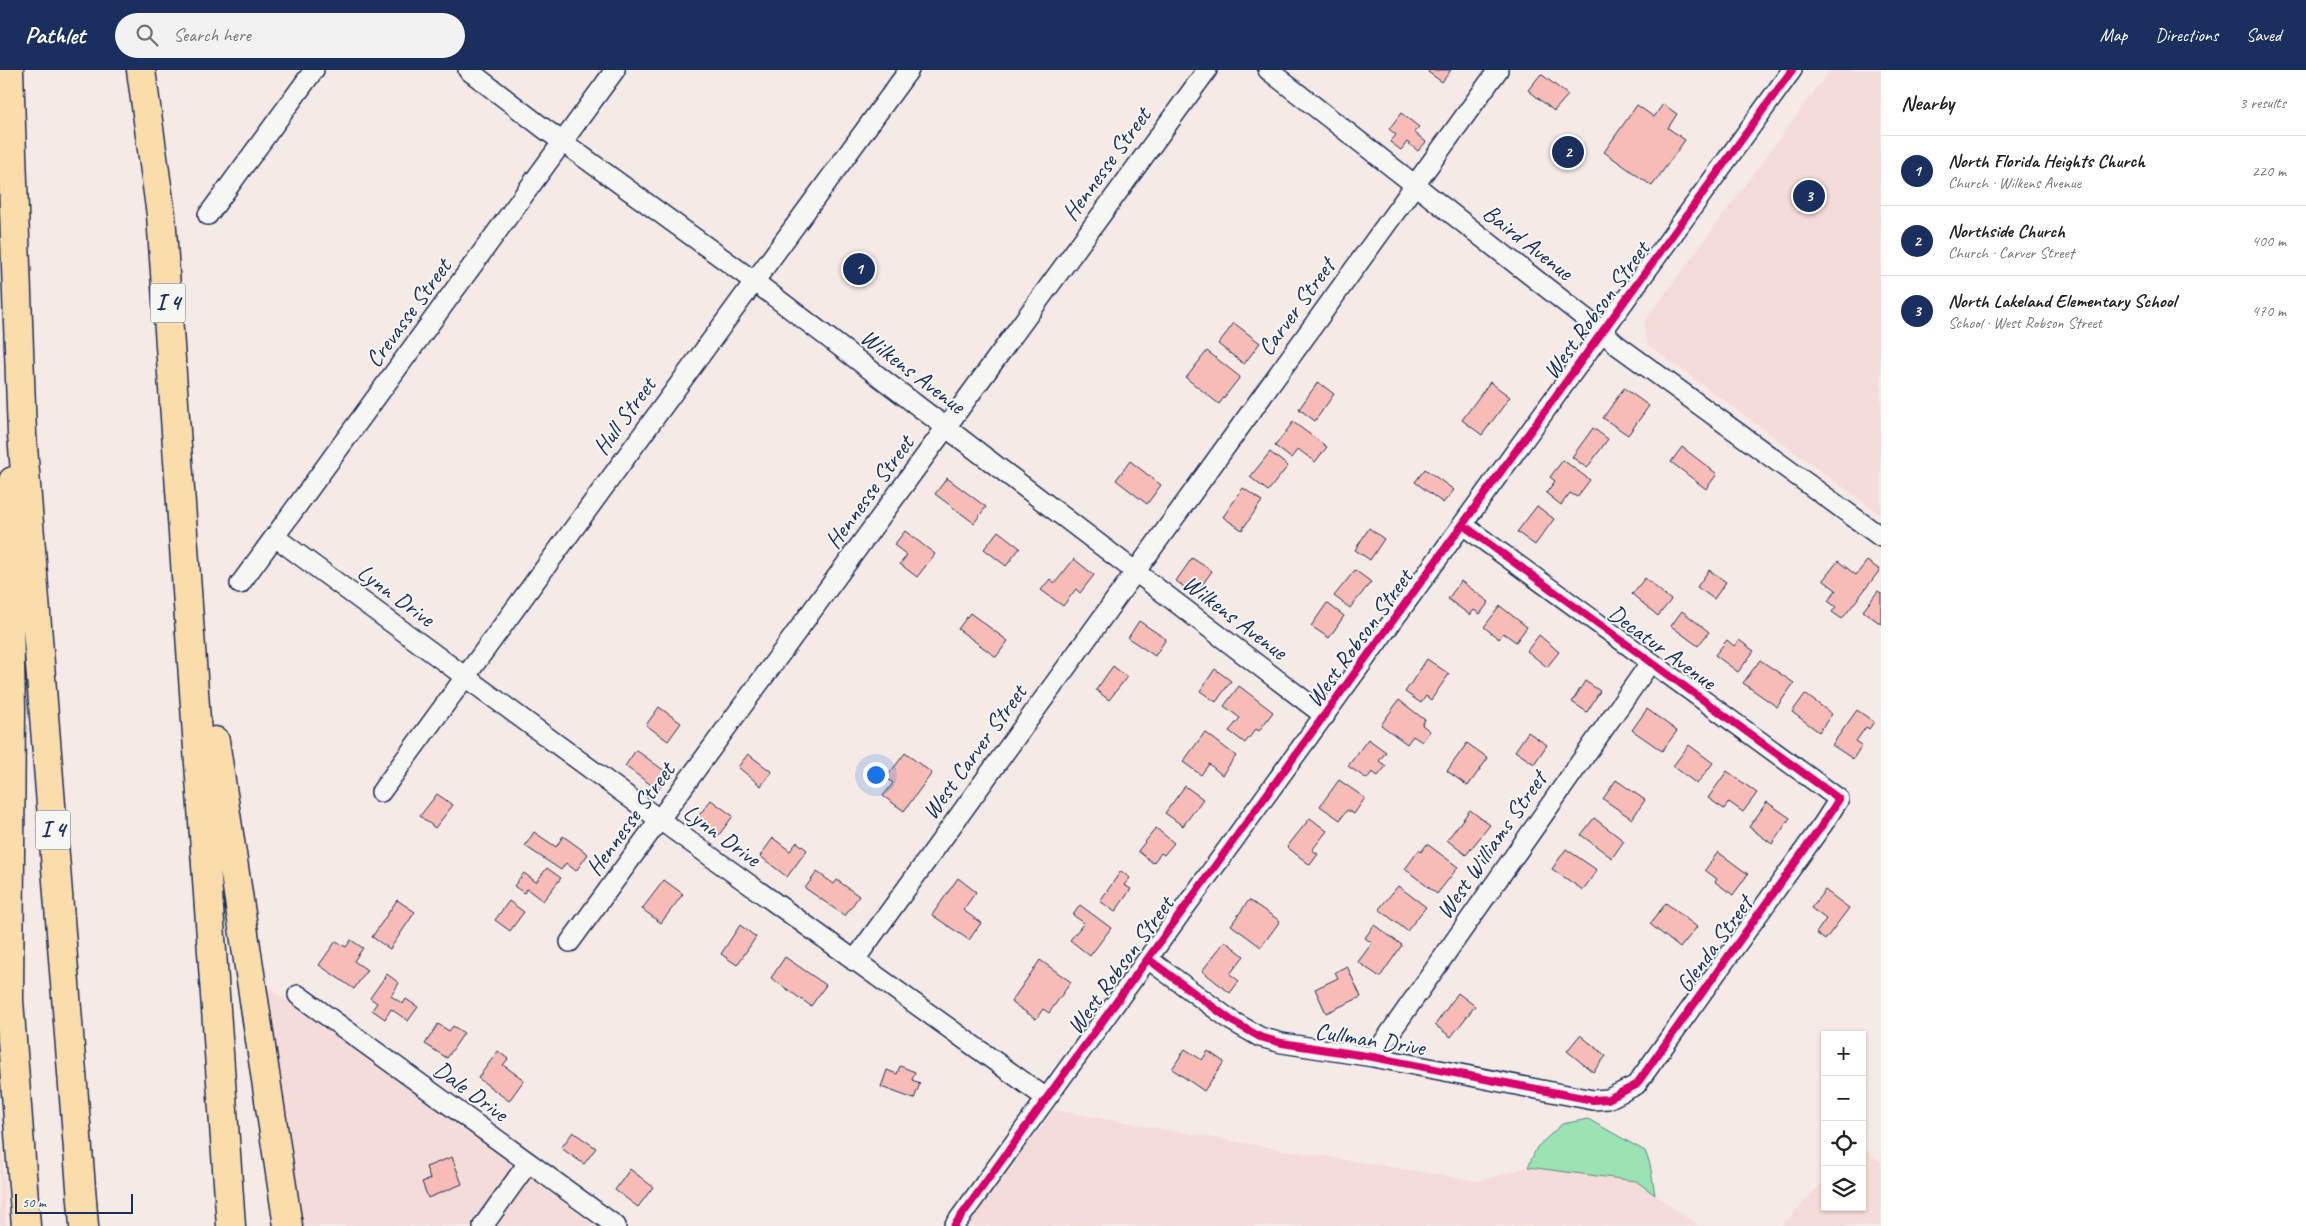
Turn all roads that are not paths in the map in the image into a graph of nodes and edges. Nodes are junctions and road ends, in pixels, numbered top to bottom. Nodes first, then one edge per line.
1 (9, 70) edge
2 (141, 70) edge
3 (314, 70) edge
4 (468, 70) edge
5 (615, 70) edge
6 (909, 70) edge
7 (1207, 70) edge
8 (1268, 70) edge
9 (1498, 70) edge
10 (1792, 70) edge
11 (564, 142) junction
12 (1415, 184) junction
13 (208, 215) dead end
14 (755, 282) junction
15 (1603, 332) junction
16 (947, 428) junction
17 (22, 434) junction
18 (1463, 525) junction
19 (185, 537) junction
20 (1881, 537) edge
21 (275, 538) junction
22 (1135, 573) junction
23 (240, 584) dead end
24 (1650, 663) junction
25 (465, 677) junction
26 (1324, 716) junction
27 (381, 792) dead end
28 (1839, 799) joint
29 (660, 820) junction
30 (570, 942) dead end
31 (1148, 959) junction
32 (854, 961) junction
33 (298, 995) dead end
34 (1373, 1057) junction
35 (1046, 1098) junction
36 (1608, 1099) joint
37 (528, 1163) junction
38 (26, 1226) edge
39 (84, 1226) edge
40 (231, 1226) edge
41 (288, 1226) edge
42 (483, 1226) edge
43 (616, 1226) edge
44 (954, 1226) edge

1 - 17 highway, I 4
2 - 19 highway, I 4
3 - 13 street
4 - 11 street, Wilkens Avenue
5 - 11 street, Crevasse Street
6 - 14 street, Hull Street
7 - 16 street, Hennesse Street
8 - 12 street, Baird Avenue
9 - 12 street, Carver Street
10 - 15 street, West Robson Street
11 - 14 street, Wilkens Avenue
11 - 21 street, Crevasse Street
12 - 15 street, Baird Avenue
12 - 22 street, Carver Street
14 - 16 street, Wilkens Avenue
14 - 25 street, Hull Street
15 - 18 street, West Robson Street
15 - 20 street, Baird Avenue
16 - 22 street, Wilkens Avenue
16 - 29 street, Hennesse Street
17 - 38 highway
17 - 39 highway, I 4
18 - 24 street, Decatur Avenue
18 - 26 street, West Robson Street
19 - 40 highway, I 4
19 - 41 highway
21 - 23 street, Crevasse Street
21 - 25 street, Lynn Drive
22 - 26 street, Wilkens Avenue
22 - 32 street, West Carver Street
24 - 28 street, Decatur Avenue
24 - 34 street, West Williams Street
25 - 27 street, Hull Street
25 - 29 street, Lynn Drive
26 - 31 street, West Robson Street
28 - 36 street, Glenda Street
29 - 30 street, Hennesse Street
29 - 32 street, Lynn Drive
31 - 34 street, Cullman Drive
31 - 35 street, West Robson Street
32 - 35 street, Lynn Drive
33 - 37 street, Dale Drive
34 - 36 street, Cullman Drive
35 - 44 street, West Robson Street
37 - 42 street
37 - 43 street, Dale Drive

